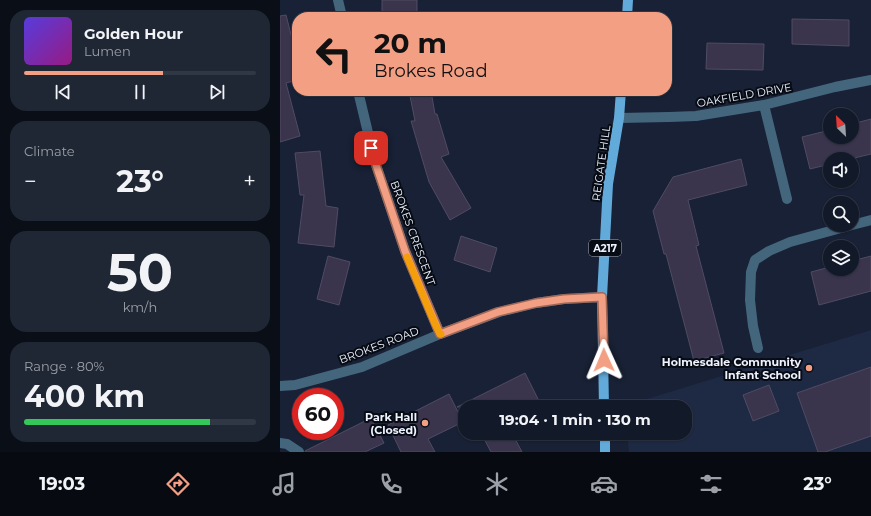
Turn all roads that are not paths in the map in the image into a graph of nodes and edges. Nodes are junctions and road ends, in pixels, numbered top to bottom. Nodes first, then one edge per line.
1 (338, 0) edge
2 (628, 0) edge
3 (341, 12) edge
4 (627, 12) edge
5 (871, 80) edge
6 (359, 96) edge
7 (621, 96) edge
8 (764, 106) junction
9 (619, 118) junction
10 (787, 198) dead end
11 (871, 220) edge
12 (859, 223) edge
13 (826, 232) edge
14 (602, 297) junction
15 (440, 334) junction
16 (758, 348) dead end
17 (280, 386) edge
18 (604, 400) edge
19 (605, 440) edge
20 (280, 442) edge
21 (299, 452) edge
22 (605, 452) edge

1 - 3 street
2 - 4 main road
5 - 8 street, OAKFIELD DRIVE
6 - 15 street, BROKES CRESCENT
7 - 9 main road, REIGATE HILL / A217
8 - 9 street, OAKFIELD DRIVE
8 - 10 street
9 - 14 main road, REIGATE HILL / A217
11 - 12 street
13 - 16 street
14 - 15 street, BROKES ROAD
14 - 18 main road, REIGATE HILL / A217
15 - 17 street, BROKES ROAD
19 - 22 main road
20 - 21 street

